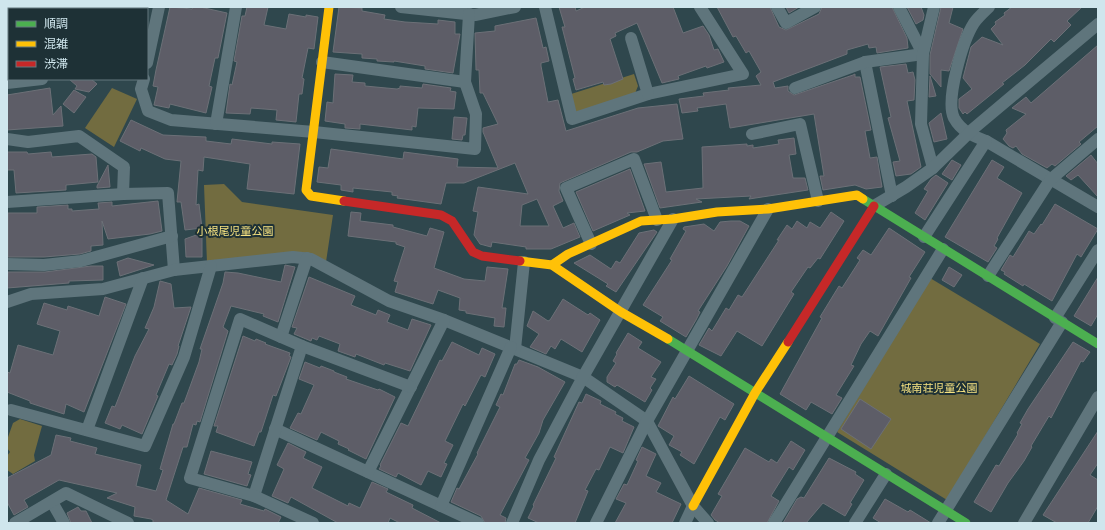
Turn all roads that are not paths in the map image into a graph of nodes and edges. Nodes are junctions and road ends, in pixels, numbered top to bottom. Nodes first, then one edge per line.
1 (159, 7) edge
2 (236, 7) edge
3 (329, 7) edge
4 (402, 7) edge
5 (515, 7) edge
6 (545, 7) edge
7 (700, 7) edge
8 (776, 7) edge
9 (815, 7) edge
10 (899, 7) edge
11 (934, 7) edge
12 (989, 7) edge
13 (468, 14) junction
14 (1098, 24) edge
15 (631, 38) dead end
16 (923, 54) junction
17 (148, 58) edge
18 (322, 62) junction
19 (865, 62) junction
20 (33, 80) edge
21 (144, 80) edge
22 (465, 82) junction
23 (7, 83) edge
24 (795, 88) dead end
25 (648, 94) junction
26 (216, 124) junction
27 (314, 132) junction
28 (752, 134) dead end
29 (968, 134) junction
30 (7, 139) edge
31 (1098, 139) edge
32 (986, 141) junction
33 (933, 168) junction
34 (1050, 180) junction
35 (123, 194) junction
36 (892, 196) junction
37 (818, 201) junction
38 (7, 202) edge
39 (874, 206) junction
40 (1098, 207) edge
41 (768, 209) junction
42 (672, 219) junction
43 (657, 220) junction
44 (172, 236) junction
45 (924, 237) junction
46 (590, 244) junction
47 (943, 249) junction
48 (1098, 250) edge
49 (308, 258) junction
50 (524, 262) junction
51 (7, 264) edge
52 (211, 266) junction
53 (552, 266) junction
54 (174, 270) junction
55 (988, 276) junction
56 (143, 278) junction
57 (7, 302) edge
58 (621, 312) junction
59 (444, 320) junction
60 (1059, 320) junction
61 (282, 337) junction
62 (1098, 344) edge
63 (302, 346) junction
64 (513, 348) junction
65 (688, 350) junction
66 (583, 377) junction
67 (411, 387) junction
68 (755, 393) junction
69 (1098, 397) edge
70 (11, 410) dead end
71 (647, 421) junction
72 (275, 429) junction
73 (87, 430) junction
74 (827, 437) junction
75 (368, 472) junction
76 (886, 474) junction
77 (254, 496) junction
78 (52, 502) junction
79 (441, 506) junction
80 (693, 506) junction
81 (946, 511) junction
82 (15, 523) edge
83 (64, 523) edge
84 (128, 523) edge
85 (313, 523) edge
86 (478, 523) edge
87 (512, 523) edge
88 (596, 523) edge
89 (685, 523) edge
90 (708, 523) edge
91 (774, 523) edge
92 (855, 523) edge
93 (938, 523) edge
94 (966, 523) edge
95 (1024, 523) edge

1 - 17 street
2 - 26 street
3 - 18 street
4 - 13 street
5 - 13 street
6 - 25 street
7 - 25 street
8 - 9 street
10 - 16 street
11 - 16 street
12 - 29 street
13 - 22 street
14 - 29 street
15 - 25 street
16 - 19 street
16 - 33 street
18 - 22 street
18 - 27 street
19 - 24 street
19 - 36 street
20 - 23 street
21 - 26 street
22 - 27 street
26 - 27 street
27 - 50 street
28 - 37 street
29 - 32 street
29 - 33 street
30 - 35 street
31 - 34 street
32 - 34 street
32 - 45 street
33 - 36 street
34 - 40 street
34 - 55 street
35 - 38 street
35 - 44 street
36 - 39 street
37 - 39 street
37 - 41 street
39 - 45 street
39 - 68 street
41 - 42 street
41 - 65 street
42 - 43 street
42 - 58 street
43 - 46 street
43 - 46 street
44 - 51 street
44 - 54 street
45 - 47 street
46 - 53 street
47 - 55 street
47 - 74 street
48 - 60 street
49 - 52 street
49 - 59 street
49 - 61 street
50 - 53 street
50 - 64 street
52 - 54 street
52 - 73 street
53 - 58 street
54 - 56 street
55 - 60 street
56 - 57 street
56 - 73 street
58 - 65 street
58 - 66 street
59 - 64 street
59 - 67 street
60 - 62 street
60 - 81 street
61 - 63 street
61 - 77 street
63 - 67 street
63 - 72 street
64 - 66 street
64 - 79 street
65 - 68 street
65 - 71 street
66 - 71 street
66 - 87 street
67 - 75 street
68 - 74 street
68 - 80 street
69 - 95 street
70 - 73 street
71 - 80 street
71 - 88 street
72 - 75 street
72 - 77 street
74 - 76 street
74 - 91 street
75 - 79 street
76 - 81 street
76 - 92 street
77 - 85 street
78 - 82 street
78 - 83 street
78 - 84 street
79 - 86 street
80 - 89 street
80 - 90 street
81 - 93 street
81 - 94 street

